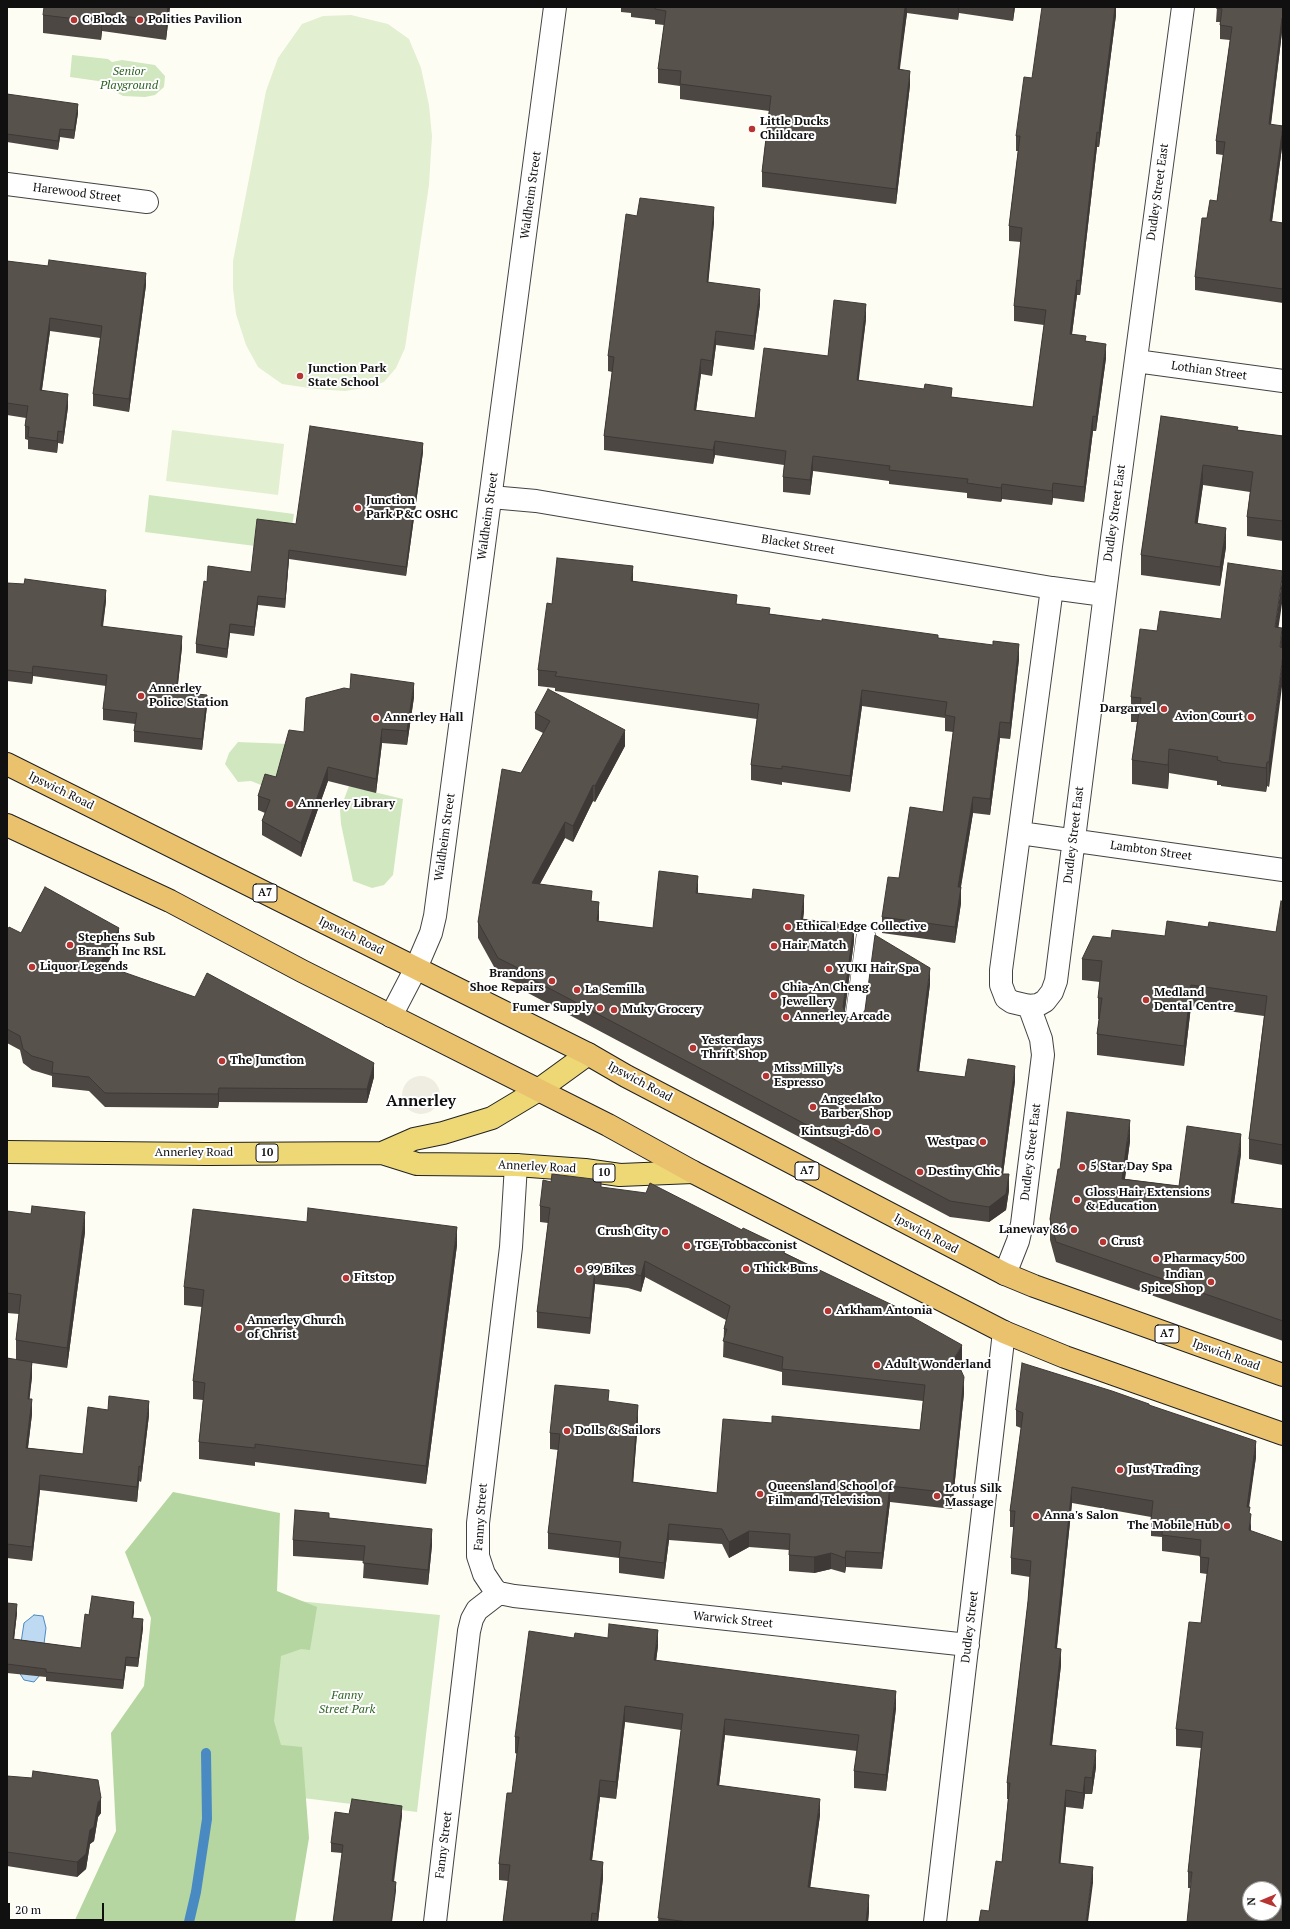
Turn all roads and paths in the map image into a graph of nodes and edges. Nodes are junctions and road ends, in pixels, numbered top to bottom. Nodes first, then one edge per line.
1 (555, 7) edge
2 (1183, 7) edge
3 (7, 184) edge
4 (147, 202) dead end
5 (1136, 361) junction
6 (1283, 381) edge
7 (491, 497) junction
8 (1052, 588) junction
9 (1104, 595) junction
10 (7, 764) edge
11 (7, 825) edge
12 (1020, 833) junction
13 (1073, 840) junction
14 (1283, 870) edge
15 (866, 936) dead end
16 (416, 968) junction
17 (1029, 1006) junction
18 (391, 1016) junction
19 (854, 1024) edge
20 (588, 1054) junction
21 (536, 1090) junction
22 (7, 1152) edge
23 (382, 1153) junction
24 (516, 1165) junction
25 (693, 1172) junction
26 (1005, 1274) junction
27 (1004, 1332) junction
28 (1283, 1375) edge
29 (1283, 1434) edge
30 (499, 1593) junction
31 (968, 1645) junction
32 (435, 1922) edge
33 (935, 1922) edge

1 - 7 street, Waldheim Street
2 - 5 street, Dudley Street East
3 - 4 street, Harewood Street
5 - 6 street, Lothian Street
5 - 9 street, Dudley Street East
7 - 8 street, Blacket Street
7 - 16 street, Waldheim Street
8 - 9 street, Blacket Street
8 - 12 street
9 - 13 street, Dudley Street East
10 - 16 highway, Ipswich Road / A7
11 - 18 highway
12 - 13 street, Lambton Street
12 - 17 street
13 - 14 street, Lambton Street
13 - 17 street, Dudley Street East
15 - 19 lane
16 - 18 street, Waldheim Street
16 - 20 highway, Ipswich Road / A7
17 - 26 street, Dudley Street East
18 - 21 highway
20 - 21 main road, Annerley Road / 10
20 - 26 highway, Ipswich Road / A7
21 - 23 main road, Annerley Road / 10
21 - 25 highway
22 - 23 main road, Annerley Road / 10
23 - 24 main road, Annerley Road / 10
24 - 25 main road, Annerley Road / 10
24 - 30 street, Fanny Street
25 - 27 highway
26 - 28 highway, Ipswich Road / A7
27 - 29 highway
27 - 31 street, Dudley Street
30 - 31 street, Warwick Street
30 - 32 street, Fanny Street
31 - 33 street, Dudley Street

